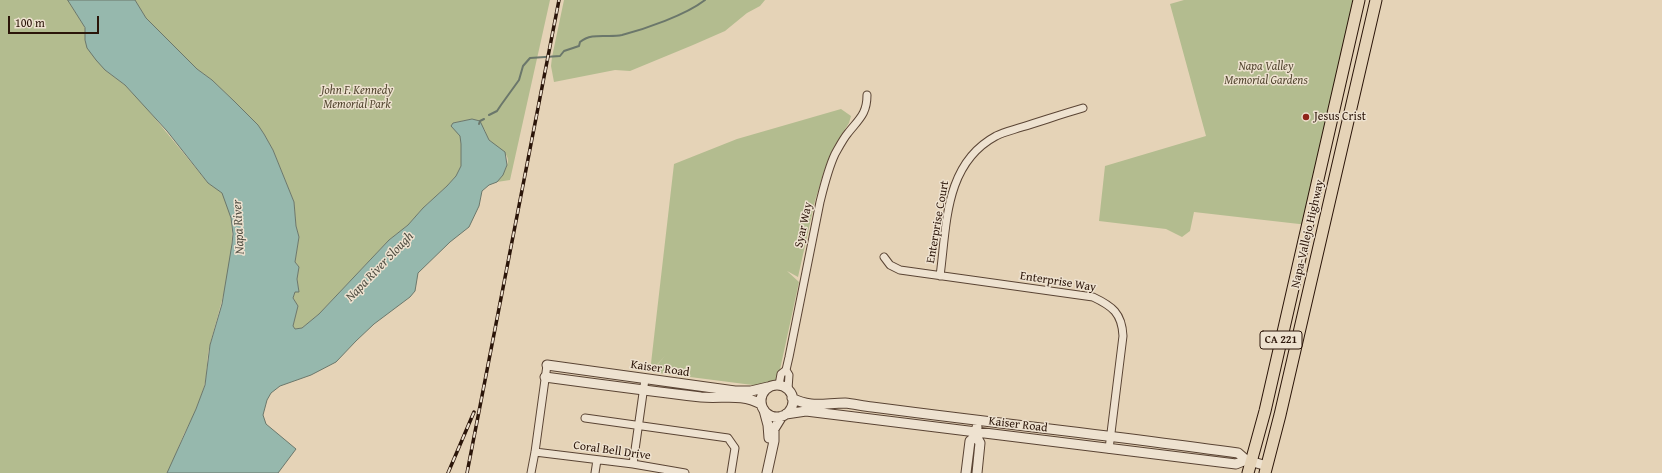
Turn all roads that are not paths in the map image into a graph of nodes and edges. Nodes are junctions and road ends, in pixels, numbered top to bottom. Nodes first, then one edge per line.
1 (1359, 0) edge
2 (1376, 0) edge
3 (866, 95) dead end
4 (1083, 108) dead end
5 (1310, 218) junction
6 (1324, 221) junction
7 (884, 257) dead end
8 (940, 276) junction
9 (547, 365) joint
10 (786, 370) junction
11 (545, 377) junction
12 (645, 379) junction
13 (779, 385) junction
14 (768, 387) junction
15 (643, 390) junction
16 (790, 393) junction
17 (762, 407) junction
18 (784, 415) junction
19 (585, 418) dead end
20 (978, 421) junction
21 (639, 425) junction
22 (976, 434) junction
23 (1111, 436) junction
24 (1110, 449) junction
25 (535, 452) junction
26 (770, 456) junction
27 (597, 460) junction
28 (1249, 461) junction
29 (633, 464) junction
30 (1266, 469) edge
31 (531, 473) edge
32 (595, 473) edge
33 (685, 473) edge
34 (731, 473) edge
35 (766, 473) edge
36 (966, 473) edge
37 (977, 473) edge
38 (1248, 473) edge

1 - 5 main road, Napa-Vallejo Highway / CA 221
2 - 6 main road, Napa-Vallejo Highway / CA 221
3 - 10 street, Syar Way
4 - 8 street, Enterprise Court
5 - 6 street
5 - 28 main road, Napa-Vallejo Highway / CA 221
6 - 30 main road, Napa-Vallejo Highway / CA 221
7 - 8 street, Enterprise Way
8 - 23 street, Enterprise Way
9 - 11 street
9 - 12 street, Kaiser Road
10 - 13 street, Syar Way
10 - 16 street, Syar Way
11 - 15 street, Kaiser Road
11 - 25 street
12 - 14 street, Kaiser Road
12 - 15 street
13 - 14 street
13 - 16 street
14 - 17 street
15 - 17 street, Kaiser Road
15 - 21 street
16 - 18 street
16 - 20 street, Kaiser Road
17 - 18 street
17 - 26 street
18 - 22 street, Kaiser Road
18 - 26 street
19 - 21 street
20 - 22 street
20 - 23 street, Kaiser Road
21 - 29 street
21 - 34 street
22 - 24 street, Kaiser Road
22 - 36 street
22 - 37 street
23 - 24 street, Enterprise Way
23 - 28 street, Kaiser Road
24 - 28 street, Kaiser Road
25 - 27 street, Coral Bell Drive
25 - 31 street
26 - 35 street
27 - 29 street, Coral Bell Drive
27 - 32 street
28 - 30 street, Kaiser Road
28 - 38 main road, Napa-Vallejo Highway / CA 221
29 - 33 street, Coral Bell Drive

